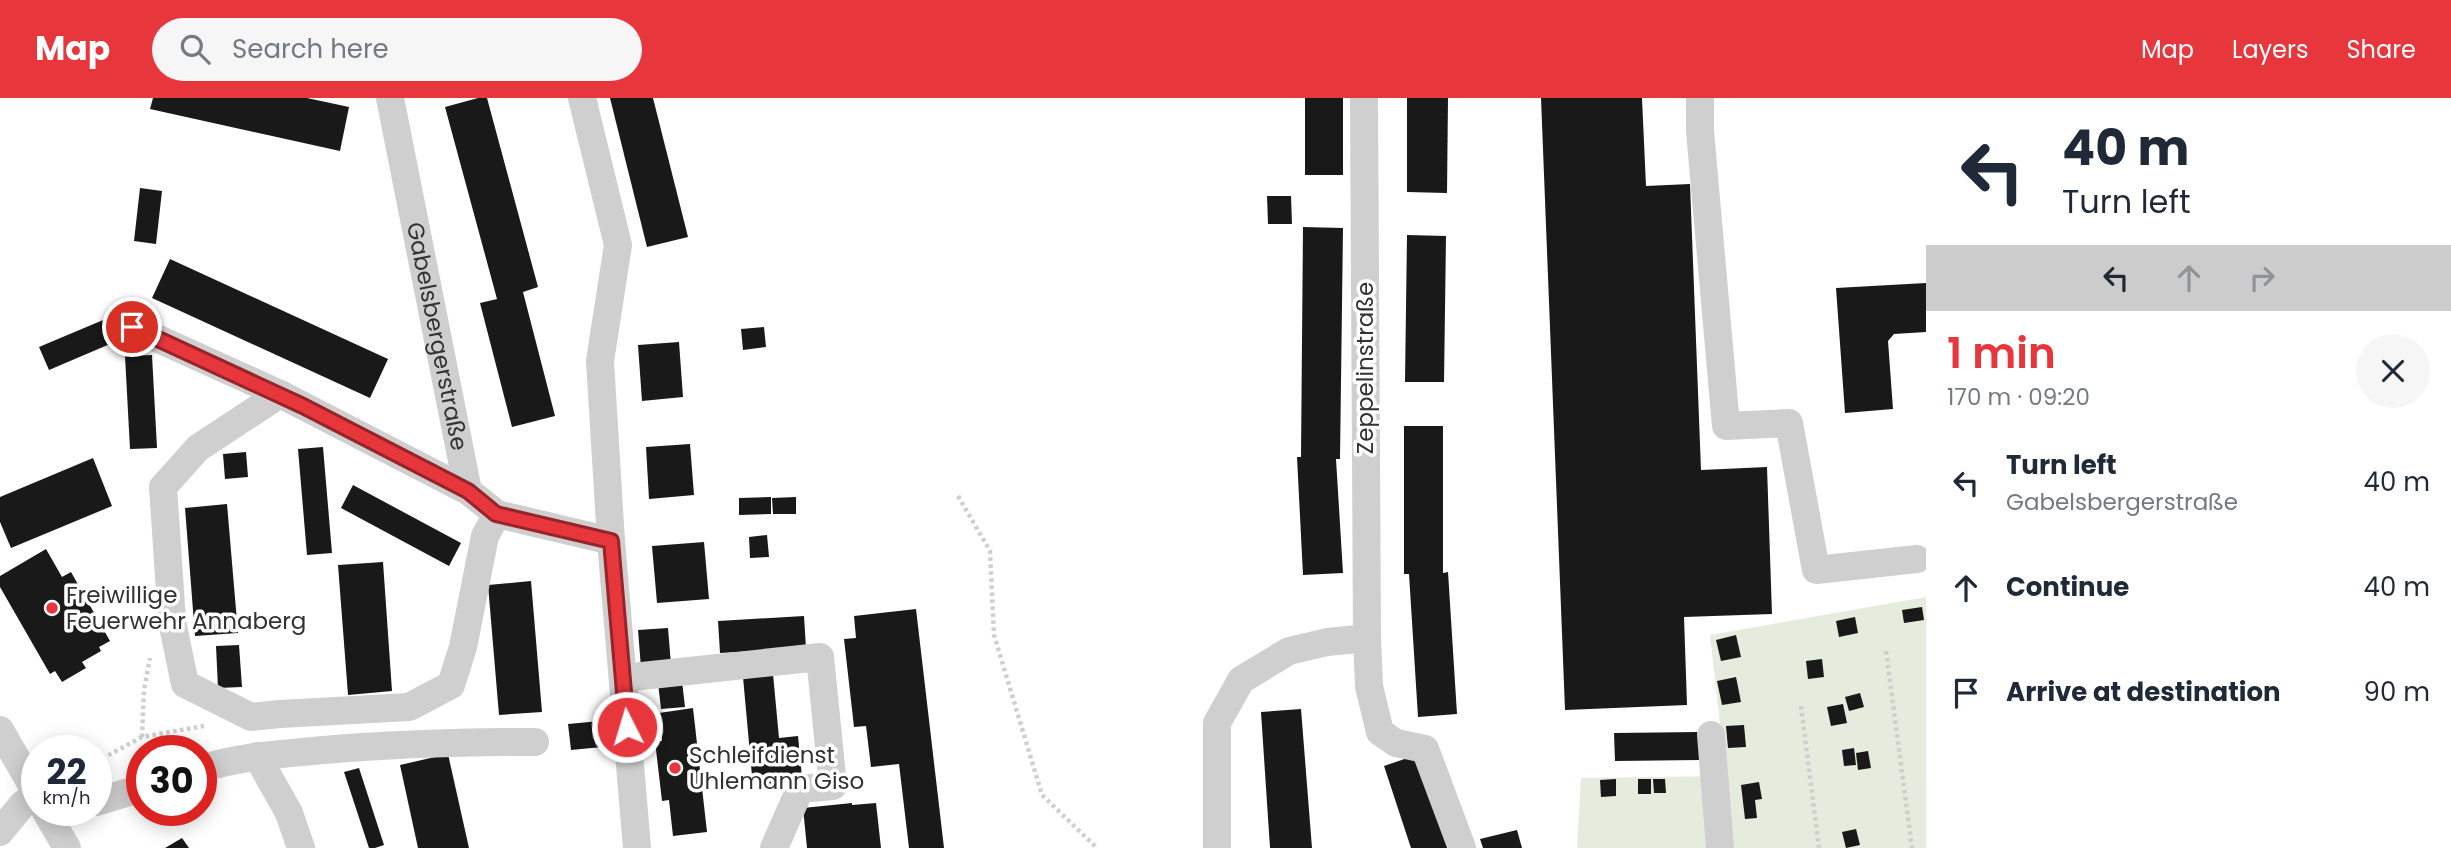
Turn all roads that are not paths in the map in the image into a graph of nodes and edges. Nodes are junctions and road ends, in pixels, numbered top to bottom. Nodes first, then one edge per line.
1 (390, 98) edge
2 (582, 98) edge
3 (1364, 98) edge
4 (1700, 98) edge
5 (132, 327) dead end
6 (280, 394) junction
7 (468, 491) junction
8 (496, 514) junction
9 (611, 541) junction
10 (1917, 559) dead end
11 (1367, 638) junction
12 (623, 678) junction
13 (0, 730) edge
14 (1711, 735) dead end
15 (535, 742) dead end
16 (257, 756) junction
17 (21, 764) edge
18 (217, 765) edge
19 (21, 807) edge
20 (57, 826) edge
21 (0, 832) edge
22 (67, 848) edge
23 (302, 848) edge
24 (638, 848) edge
25 (774, 848) edge
26 (1217, 848) edge
27 (1462, 848) edge
28 (1720, 848) edge

1 - 7 street, Gabelsbergerstraße
2 - 9 street
3 - 11 street, Zeppelinstraße
4 - 10 street
5 - 6 street
6 - 7 street
6 - 8 street
7 - 8 street
8 - 9 street
9 - 12 street
11 - 26 street
11 - 27 street, Zeppelinstraße
12 - 24 street
12 - 25 street
13 - 17 street
14 - 28 street
15 - 16 street
16 - 18 street
16 - 23 street
19 - 21 street
20 - 22 street

